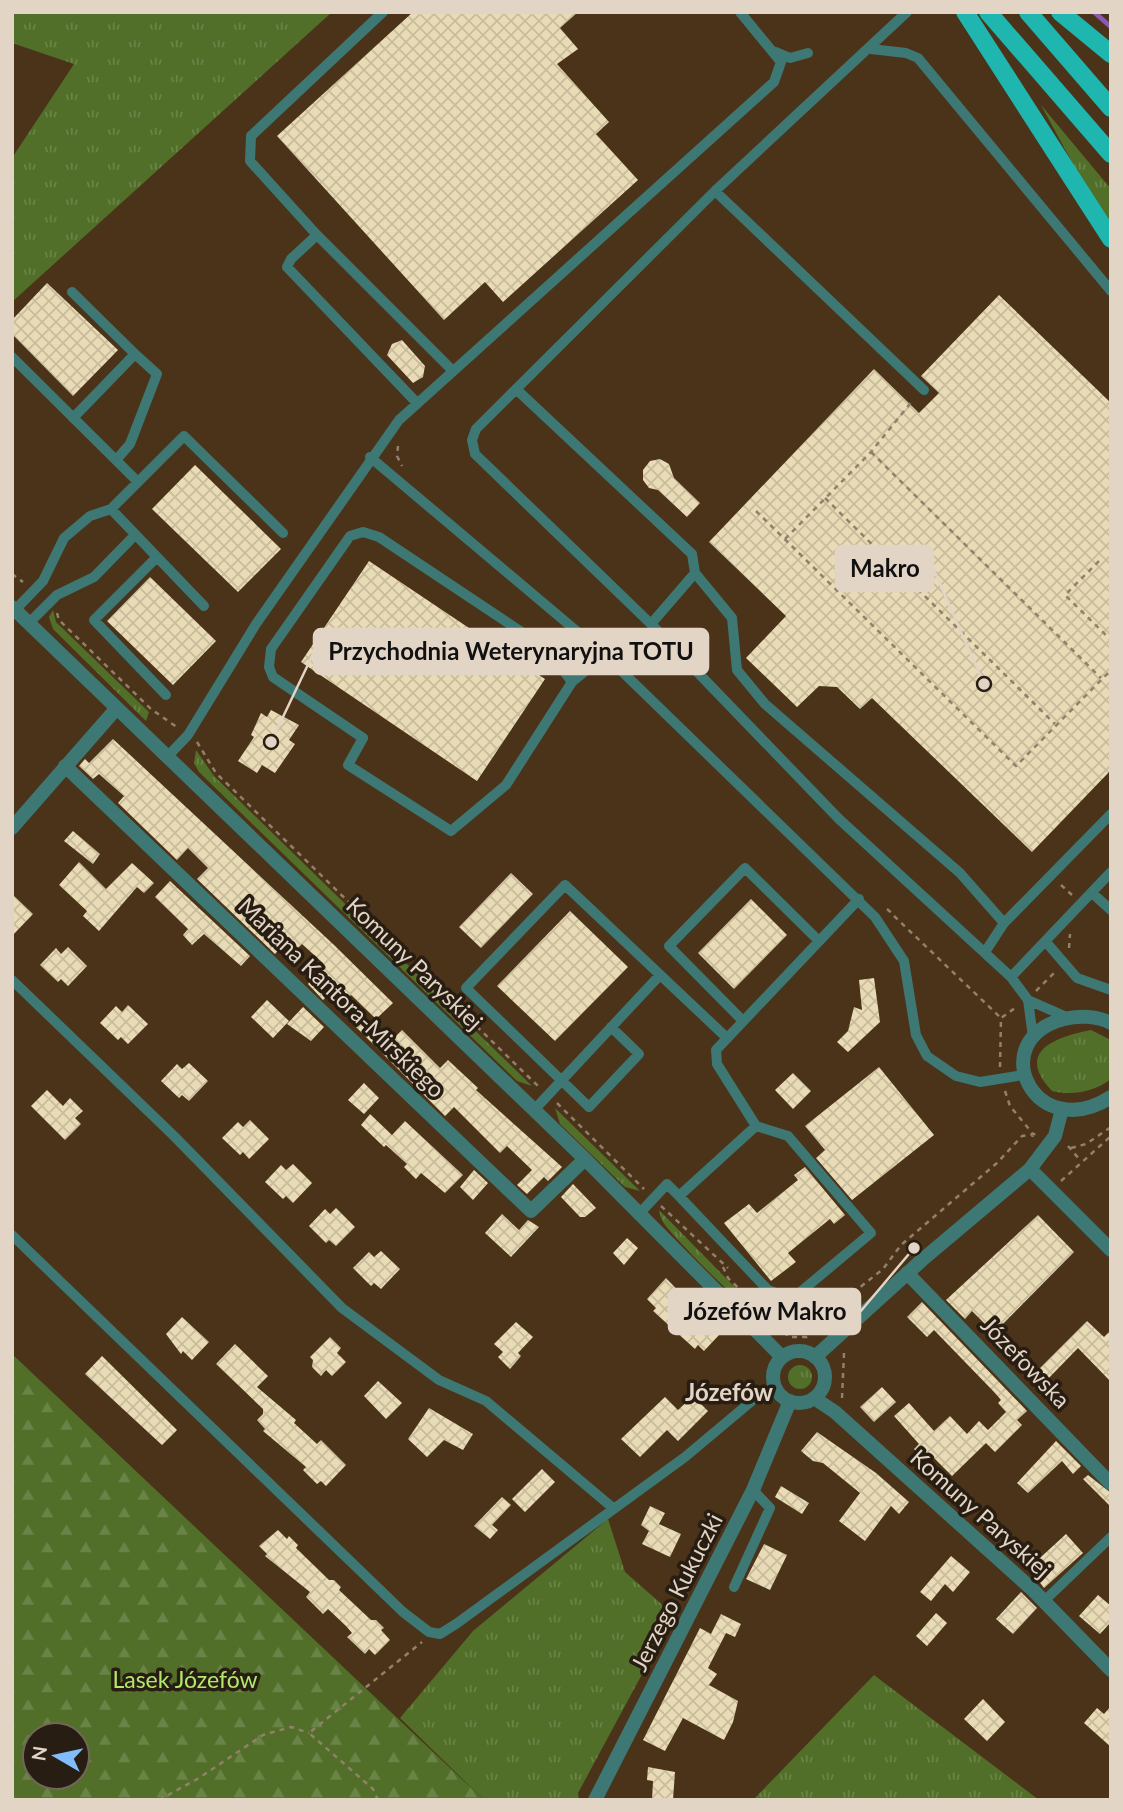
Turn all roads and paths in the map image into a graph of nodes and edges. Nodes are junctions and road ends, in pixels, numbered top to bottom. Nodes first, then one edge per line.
1 (383, 12) edge
2 (740, 12) edge
3 (908, 12) edge
4 (965, 12) edge
5 (988, 12) edge
6 (1028, 12) edge
7 (1060, 12) edge
8 (871, 49) junction
9 (775, 51) junction
10 (808, 53) dead end
11 (1111, 54) edge
12 (1111, 108) edge
13 (1111, 154) edge
14 (715, 191) junction
15 (317, 235) junction
16 (1111, 239) edge
17 (1111, 291) edge
18 (72, 292) dead end
19 (135, 354) junction
20 (12, 357) edge
21 (453, 372) junction
22 (516, 389) junction
23 (924, 390) joint
24 (417, 403) junction
25 (73, 418) junction
26 (399, 441) dead end
27 (871, 452) junction
28 (370, 457) junction
29 (117, 459) junction
30 (404, 471) dead end
31 (138, 482) junction
32 (825, 498) junction
33 (111, 509) junction
34 (756, 511) dead end
35 (284, 533) dead end
36 (135, 535) junction
37 (785, 539) junction
38 (157, 557) junction
39 (1099, 561) dead end
40 (695, 573) junction
41 (12, 574) edge
42 (32, 584) dead end
43 (54, 606) dead end
44 (204, 606) dead end
45 (14, 608) edge
46 (29, 623) junction
47 (651, 624) junction
48 (1111, 640) edge
49 (605, 655) junction
50 (1111, 670) edge
51 (1102, 678) junction
52 (572, 682) junction
53 (166, 695) dead end
54 (116, 709) junction
55 (1056, 725) junction
56 (179, 728) dead end
57 (200, 744) dead end
58 (167, 757) junction
59 (65, 766) junction
60 (1111, 814) edge
61 (12, 828) edge
62 (1111, 872) edge
63 (1092, 892) junction
64 (859, 899) junction
65 (886, 908) dead end
66 (1111, 910) edge
67 (895, 916) junction
68 (875, 917) junction
69 (1004, 923) junction
70 (819, 941) junction
71 (1046, 942) junction
72 (985, 952) junction
73 (660, 975) junction
74 (1011, 977) junction
75 (12, 980) edge
76 (1111, 990) edge
77 (1028, 1000) junction
78 (1001, 1018) dead end
79 (1069, 1018) junction
80 (743, 1021) junction
81 (1111, 1023) edge
82 (611, 1027) junction
83 (1033, 1037) junction
84 (727, 1038) junction
85 (1023, 1074) junction
86 (562, 1080) junction
87 (548, 1095) junction
88 (1111, 1097) edge
89 (1062, 1109) junction
90 (534, 1110) junction
91 (756, 1126) junction
92 (1111, 1127) edge
93 (1033, 1134) dead end
94 (1111, 1136) edge
95 (585, 1159) junction
96 (1081, 1161) junction
97 (1030, 1169) junction
98 (1062, 1186) dead end
99 (679, 1196) junction
100 (653, 1198) junction
101 (638, 1215) junction
102 (12, 1235) edge
103 (1111, 1251) edge
104 (722, 1265) junction
105 (908, 1273) junction
106 (736, 1276) dead end
107 (761, 1300) dead end
108 (778, 1326) dead end
109 (782, 1357) junction
110 (816, 1357) junction
111 (775, 1387) junction
112 (814, 1398) junction
113 (790, 1401) junction
114 (1111, 1484) edge
115 (753, 1490) junction
116 (613, 1508) junction
117 (1111, 1537) edge
118 (734, 1587) dead end
119 (1044, 1601) junction
120 (429, 1632) junction
121 (1111, 1670) edge
122 (309, 1733) junction
123 (159, 1800) edge
124 (378, 1800) edge
125 (595, 1800) edge

1 - 15 lane
2 - 9 lane
3 - 8 lane
4 - 16 main road
5 - 13 main road
6 - 12 main road
7 - 11 main road
8 - 14 lane
8 - 17 lane
9 - 10 lane
9 - 21 lane
14 - 22 lane
14 - 23 lane
15 - 21 lane
15 - 24 lane
18 - 19 lane
19 - 25 lane
19 - 29 lane
20 - 25 lane
21 - 24 lane
22 - 40 lane
22 - 47 lane
23 - 27 path
24 - 28 lane
25 - 29 lane
26 - 30 path
27 - 32 path
27 - 51 path
28 - 49 lane
28 - 58 lane
29 - 31 lane
31 - 33 lane
31 - 35 lane
32 - 37 path
32 - 55 path
33 - 36 lane
33 - 45 lane
34 - 37 path
36 - 38 lane
36 - 46 lane
37 - 55 path
38 - 44 lane
38 - 53 lane
39 - 48 path
40 - 47 lane
40 - 69 lane
41 - 42 path
43 - 56 path
45 - 46 street, Komuny Paryskiej
46 - 54 street, Komuny Paryskiej
47 - 72 lane
49 - 52 lane
49 - 64 lane
50 - 51 path
51 - 55 path
52 - 52 lane
54 - 58 street, Komuny Paryskiej
54 - 59 street
57 - 87 path
58 - 90 street, Komuny Paryskiej
59 - 61 street
59 - 95 street, Mariana Kantora-Mirskiego
60 - 69 lane
62 - 63 lane
63 - 66 lane
63 - 71 lane
64 - 68 lane
64 - 70 lane
65 - 67 path
67 - 68 path
67 - 78 path
68 - 85 lane
69 - 72 lane
70 - 80 lane
70 - 80 lane
71 - 74 lane
71 - 76 lane
72 - 74 lane
73 - 82 lane
73 - 84 lane
73 - 86 lane
74 - 77 lane
75 - 116 lane
77 - 79 lane
77 - 83 lane
79 - 81 street
79 - 83 street
80 - 84 lane
82 - 86 lane
82 - 86 lane
83 - 85 street
84 - 91 lane
85 - 89 street
86 - 87 lane
87 - 90 lane
87 - 100 path
88 - 89 street
89 - 97 street
90 - 95 street, Komuny Paryskiej
91 - 99 lane
91 - 99 lane
92 - 96 path
93 - 107 path
94 - 96 path
95 - 101 street, Komuny Paryskiej
96 - 98 path
97 - 103 street
97 - 105 street
99 - 100 lane
100 - 101 lane
100 - 104 path
101 - 109 street, Komuny Paryskiej
102 - 120 lane
104 - 106 path
104 - 108 path
105 - 110 street
105 - 114 street, Józefowska
109 - 110 street
109 - 111 street
110 - 112 street
111 - 113 street
111 - 116 lane
112 - 113 street
112 - 119 street, Komuny Paryskiej
113 - 115 street, Jerzego Kukuczki
115 - 118 lane
115 - 125 street, Jerzego Kukuczki
116 - 120 lane
117 - 119 lane
119 - 121 street, Komuny Paryskiej
120 - 122 path
122 - 123 path
122 - 124 path

